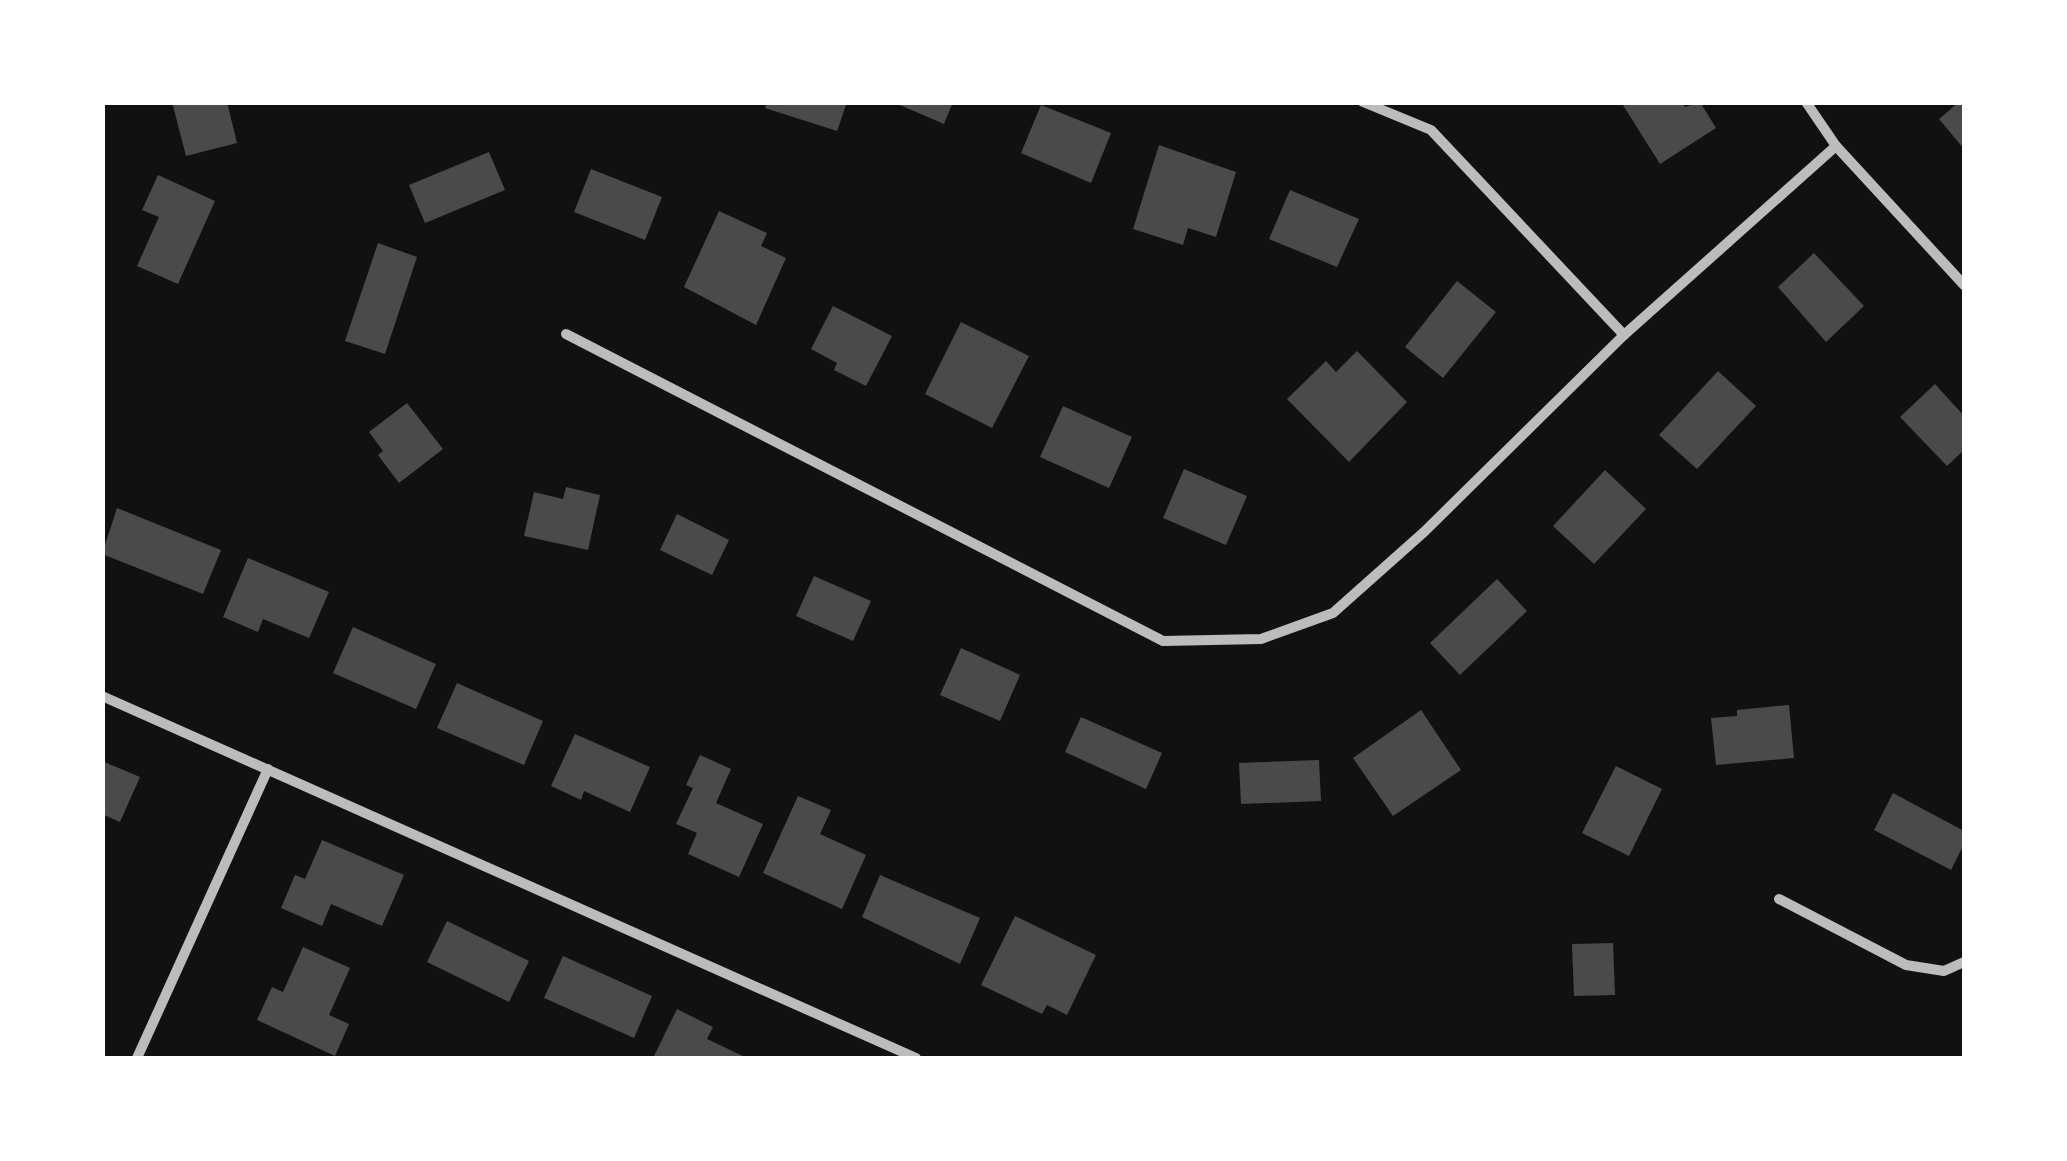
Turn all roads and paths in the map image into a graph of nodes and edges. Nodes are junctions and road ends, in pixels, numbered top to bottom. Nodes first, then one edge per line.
1 (1363, 102) edge
2 (1806, 102) edge
3 (1836, 146) junction
4 (1964, 285) edge
5 (566, 334) dead end
6 (1624, 335) junction
7 (102, 696) edge
8 (268, 769) junction
9 (1779, 899) dead end
10 (1964, 962) edge
11 (136, 1058) edge
12 (916, 1058) edge

1 - 6 street
2 - 3 street
3 - 4 street
3 - 6 street
5 - 6 street
7 - 8 street
8 - 11 street
8 - 12 street
9 - 10 street

